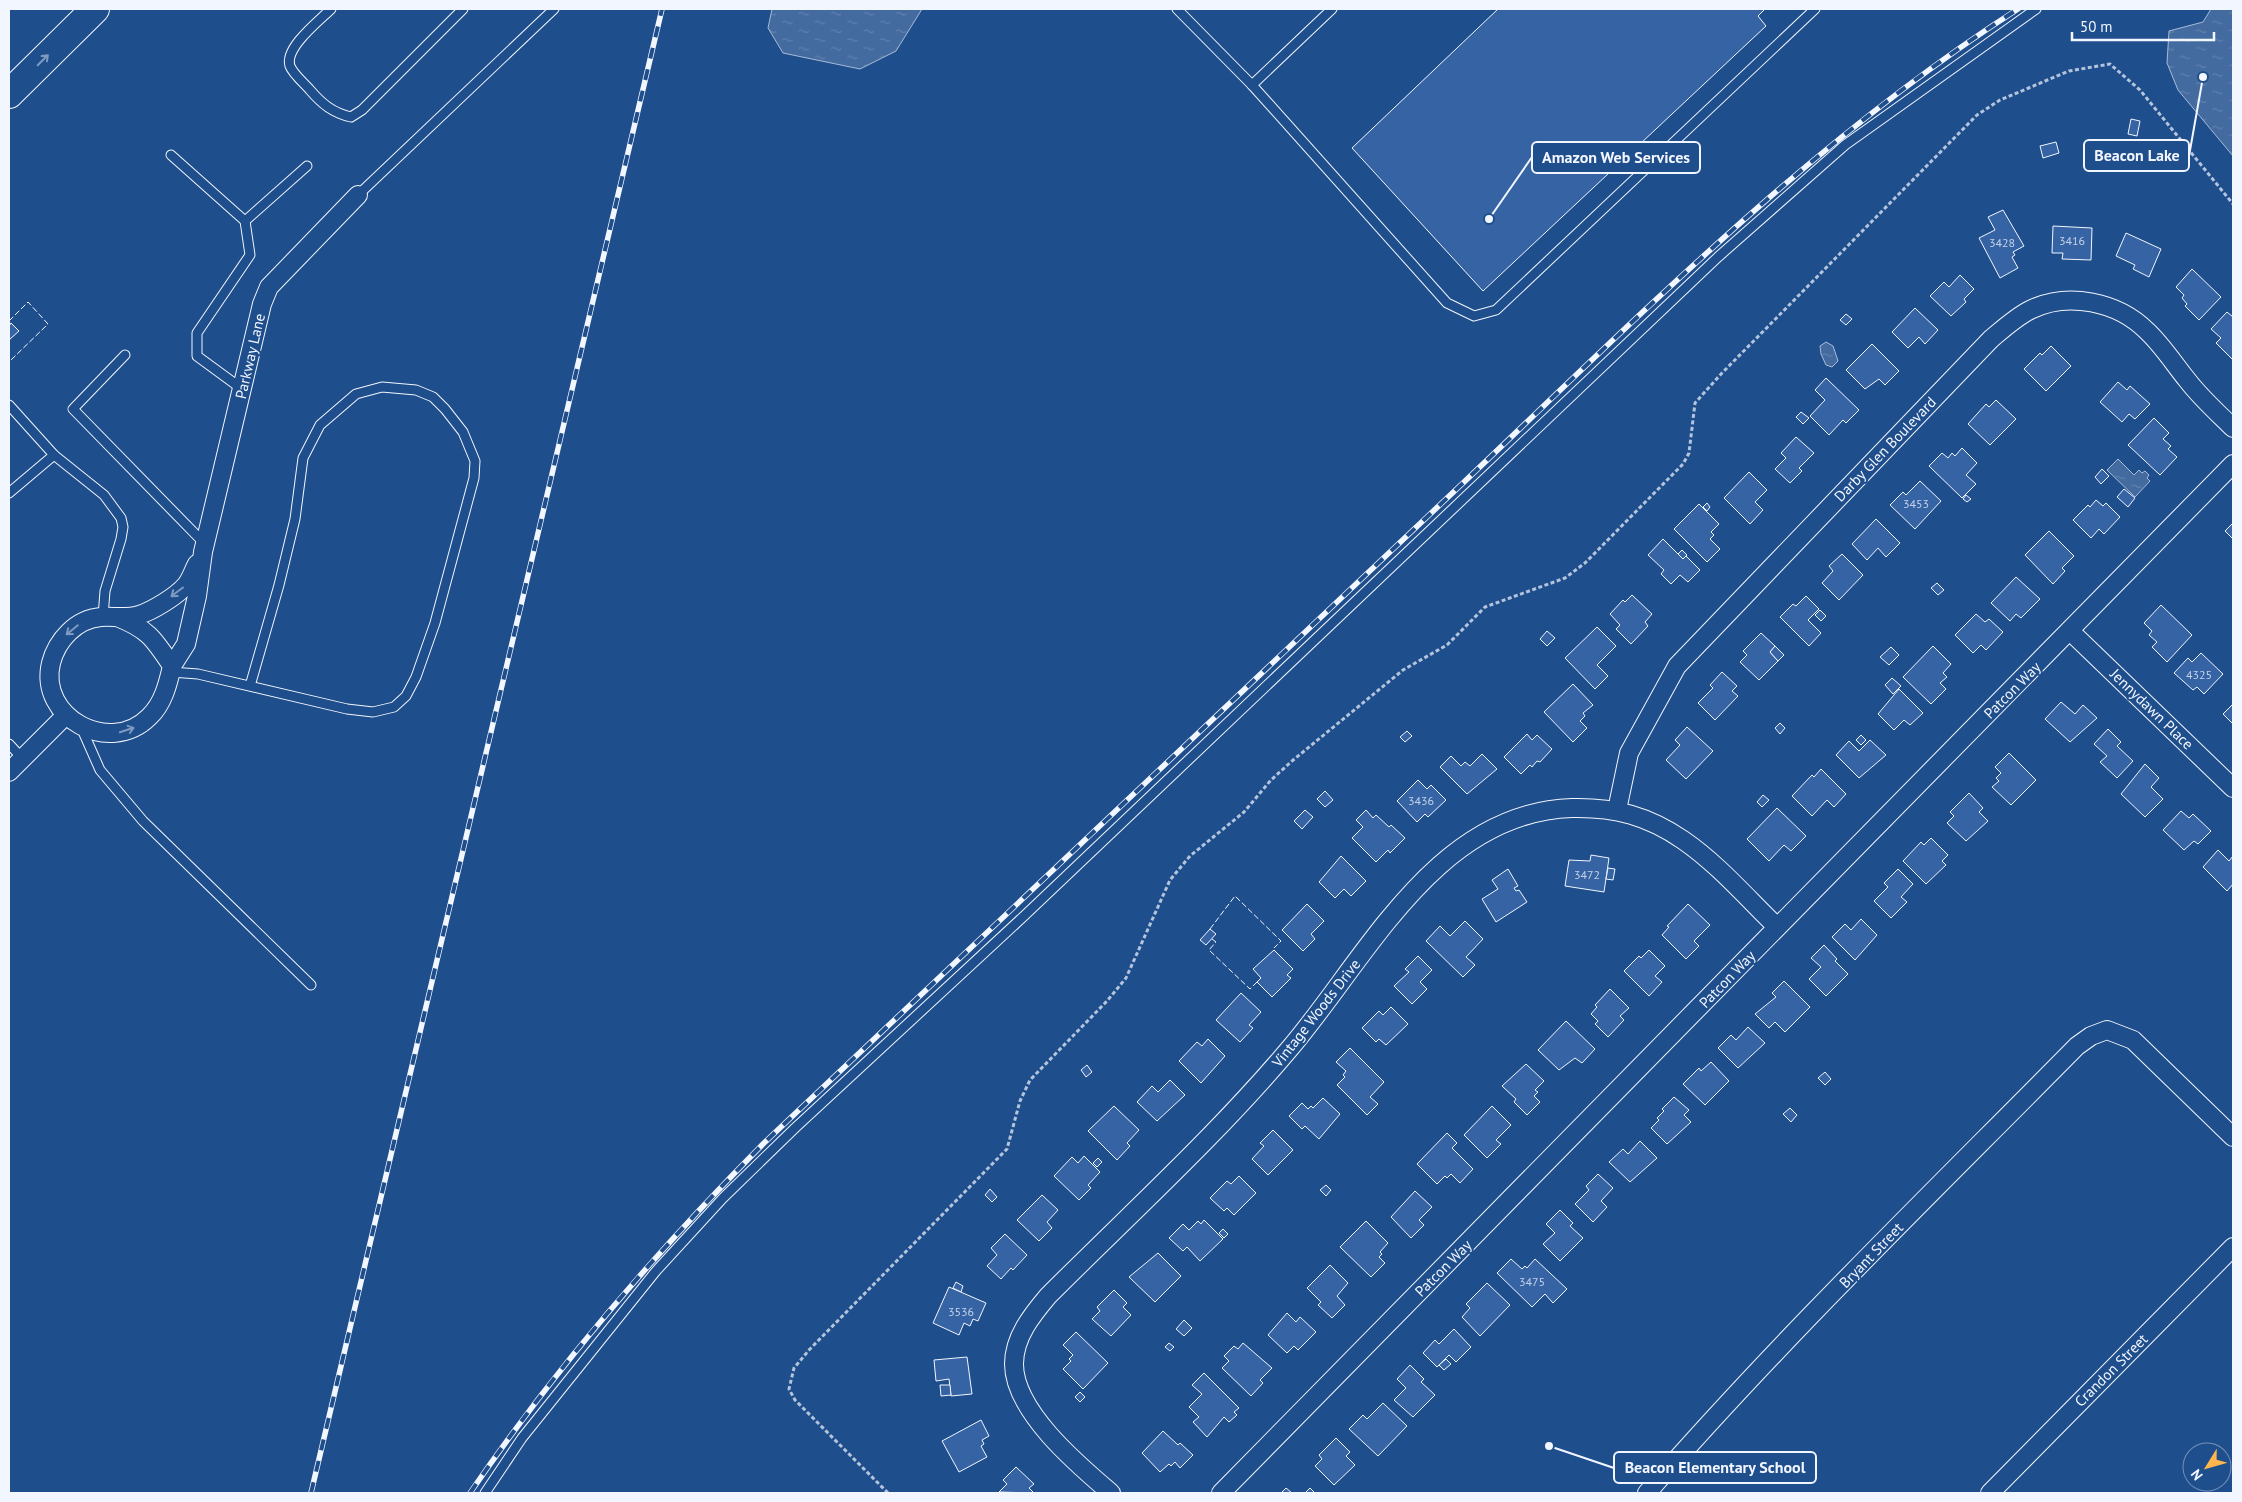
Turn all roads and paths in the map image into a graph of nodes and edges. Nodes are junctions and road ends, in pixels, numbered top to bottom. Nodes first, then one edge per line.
1 (95, 9) edge
2 (330, 9) edge
3 (462, 9) edge
4 (554, 9) edge
5 (1177, 9) edge
6 (1332, 9) edge
7 (1815, 9) edge
8 (2036, 9) edge
9 (1252, 85) junction
10 (9, 94) edge
11 (171, 155) dead end
12 (307, 166) dead end
13 (358, 195) joint
14 (2233, 204) edge
15 (245, 221) junction
16 (125, 355) dead end
17 (242, 389) junction
18 (9, 405) edge
19 (2233, 428) edge
20 (54, 455) junction
21 (2233, 464) edge
22 (9, 493) edge
23 (204, 548) junction
24 (110, 617) junction
25 (2070, 631) junction
26 (171, 669) junction
27 (250, 686) junction
28 (66, 715) junction
29 (80, 726) junction
30 (9, 744) edge
31 (22, 758) junction
32 (9, 772) edge
33 (2233, 788) edge
34 (1616, 810) junction
35 (1777, 927) junction
36 (311, 985) dead end
37 (2233, 1137) edge
38 (2233, 1247) edge
39 (485, 1493) edge
40 (888, 1493) edge
41 (1110, 1493) edge
42 (1221, 1493) edge
43 (1647, 1493) edge
44 (1990, 1493) edge

10 -> 1 highway
2 - 3 lane
4 - 13 lane
5 - 9 lane
6 - 9 lane
7 - 9 lane
8 - 39 lane
11 - 15 lane
12 - 15 lane
13 - 17 street, Parkway Lane
14 - 40 path
15 - 17 lane
16 - 23 lane
17 - 23 street, Parkway Lane
18 - 20 lane
19 - 34 street, Darby Glen Boulevard
20 - 22 lane
20 - 24 lane
21 - 25 street, Patcon Way
23 -> 24 street, Parkway Lane
23 - 26 street, Parkway Lane
24 - 26 street
24 -> 28 street
25 - 33 street, Jennydawn Place
25 - 35 street, Patcon Way
26 - 27 lane
29 -> 26 street
27 - 27 lane
28 - 29 street
28 - 31 street
29 - 36 lane
30 - 31 lane
31 - 32 street
34 - 35 street, Vintage Woods Drive
34 - 41 street, Vintage Woods Drive
35 - 42 street, Patcon Way
37 - 43 street, Bryant Street
38 - 44 street, Crandon Street

